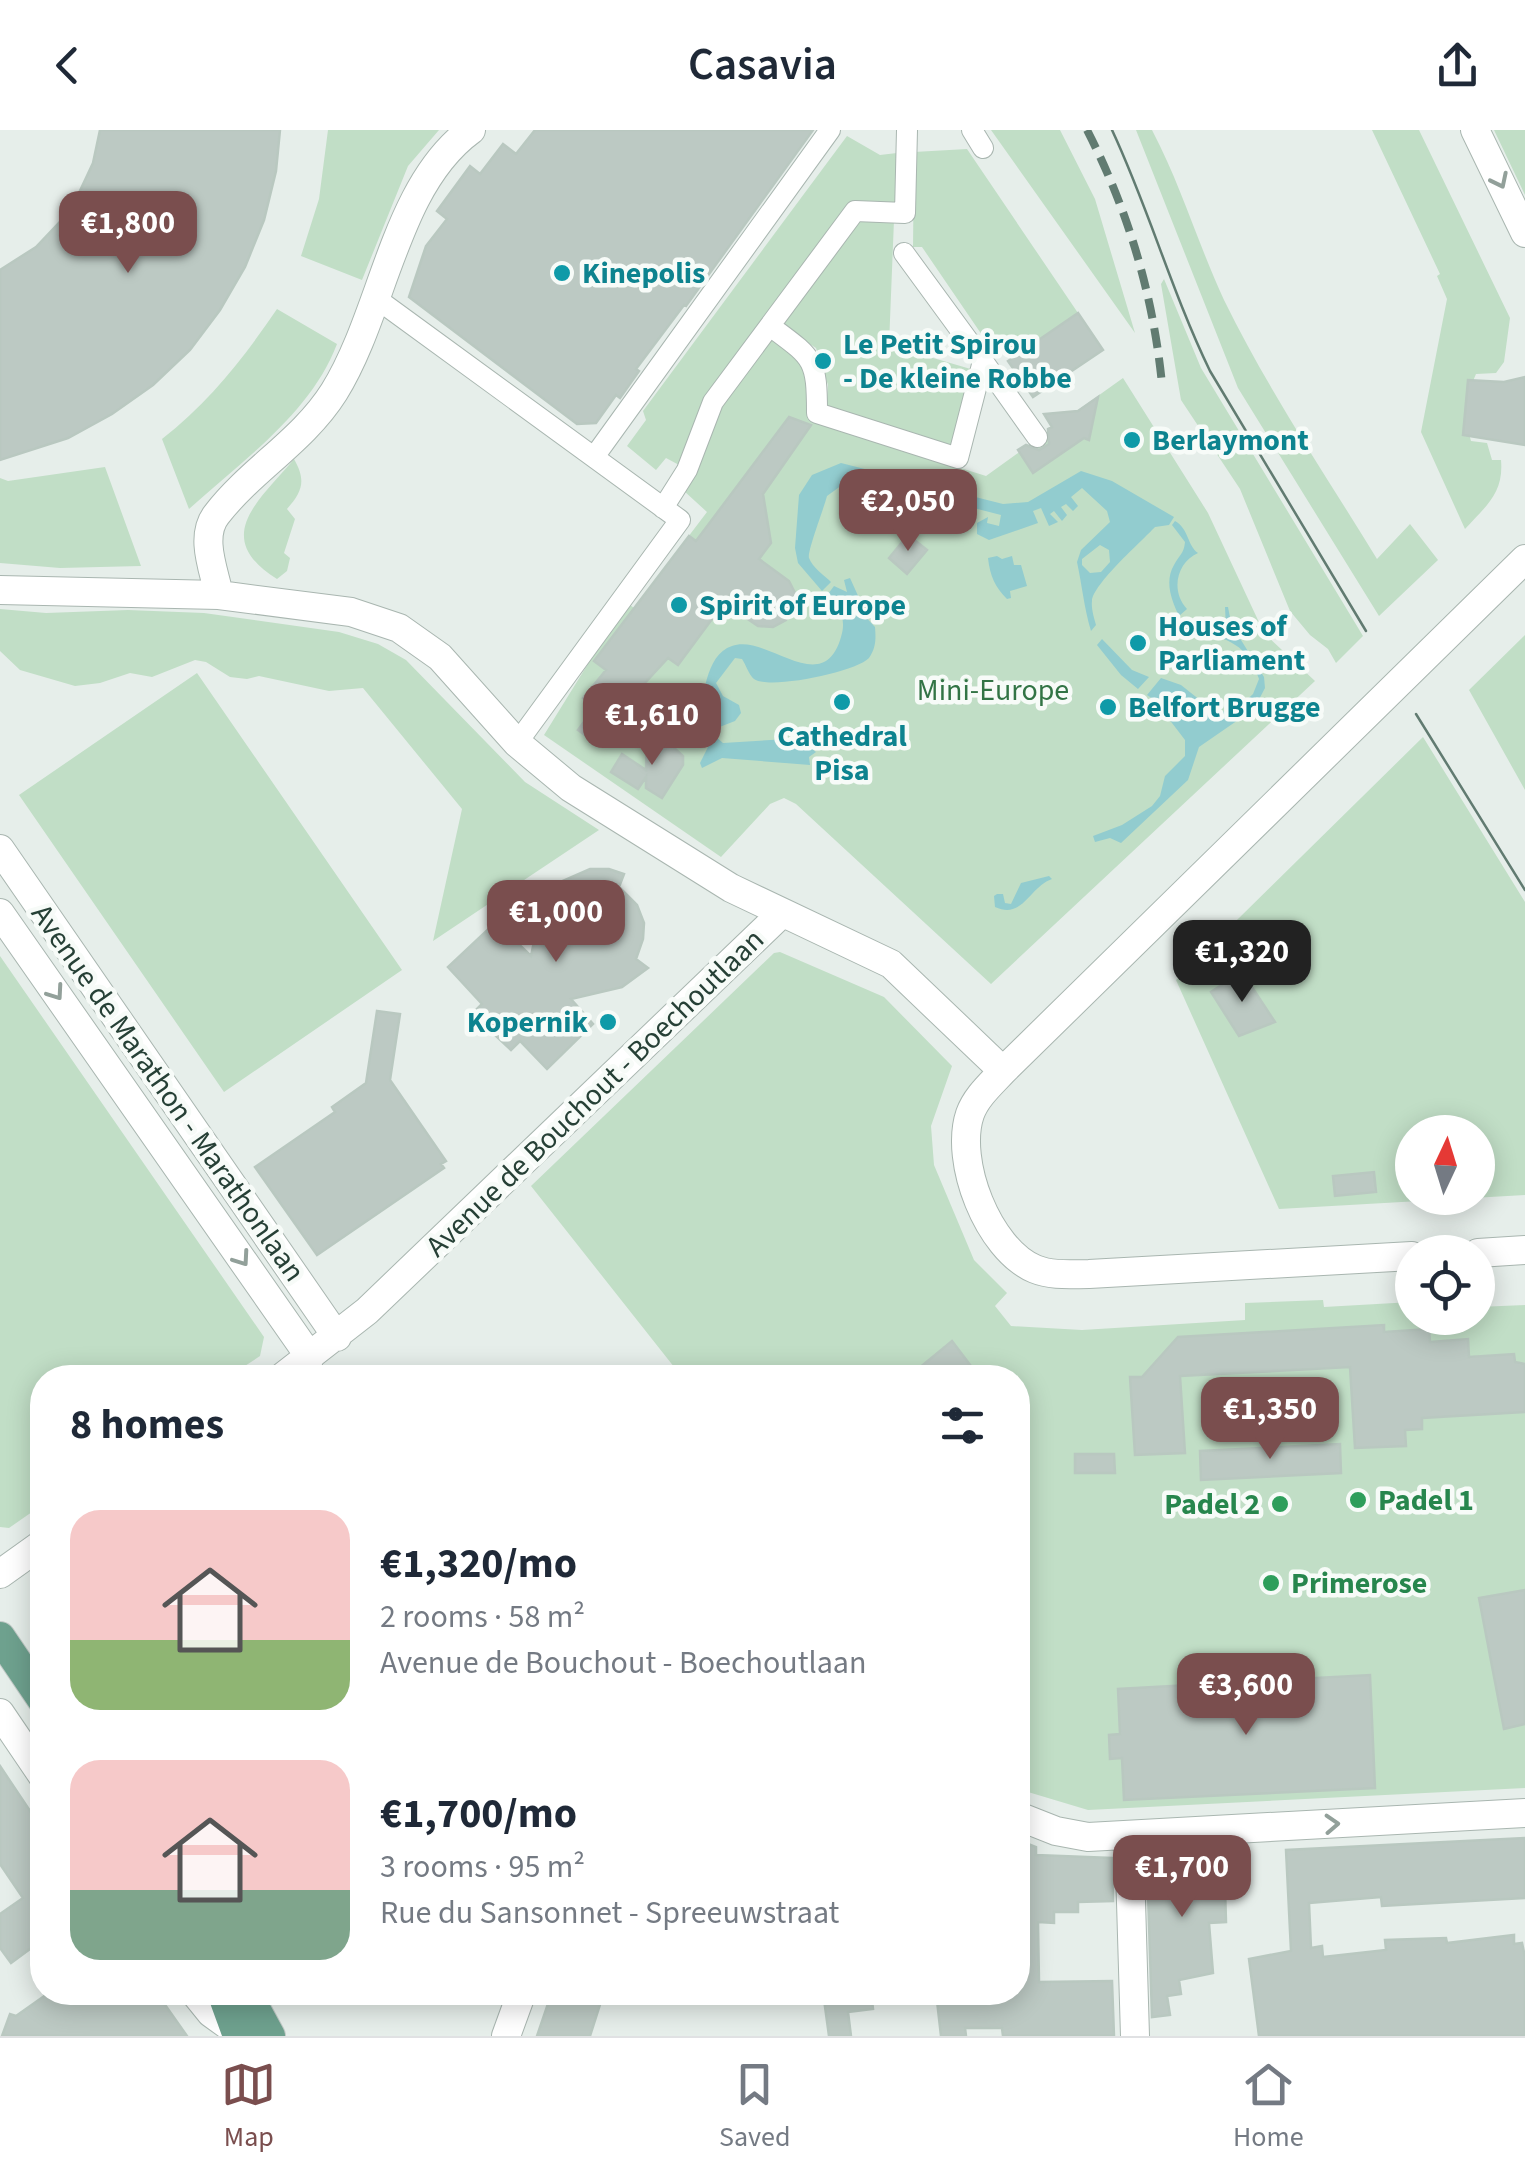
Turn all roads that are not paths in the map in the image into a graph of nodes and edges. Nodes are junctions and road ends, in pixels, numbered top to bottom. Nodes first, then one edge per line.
1 (471, 130) edge
2 (830, 130) edge
3 (907, 130) edge
4 (1475, 130) edge
5 (1525, 233) edge
6 (904, 252) dead end
7 (377, 299) junction
8 (770, 326) junction
9 (983, 361) junction
10 (1036, 437) dead end
11 (594, 458) junction
12 (663, 508) junction
13 (1525, 559) edge
14 (0, 590) edge
15 (219, 595) junction
16 (517, 743) junction
17 (0, 849) edge
18 (0, 913) edge
19 (781, 914) junction
20 (1003, 1071) junction
21 (1525, 1250) edge
22 (1495, 1252) edge
23 (1395, 1257) edge
24 (337, 1337) junction
25 (310, 1357) junction
26 (299, 1365) edge
27 (30, 1553) edge
28 (0, 1574) edge
29 (0, 1637) edge
30 (30, 1681) edge
31 (0, 1713) edge
32 (30, 1757) edge
33 (1525, 1813) edge
34 (1030, 1820) edge
35 (1130, 1836) junction
36 (205, 2005) edge
37 (227, 2005) edge
38 (253, 2005) edge
39 (517, 2005) edge
40 (237, 2033) edge
41 (270, 2036) edge
42 (506, 2036) edge
43 (1135, 2036) edge

1 - 7 street
2 - 11 street
3 - 8 street
4 -> 5 street
6 - 9 street
7 - 11 street
7 - 15 street
8 - 9 street
8 - 12 street
9 - 10 street
11 - 12 street
12 - 16 street
13 - 20 street
14 - 15 street
15 - 16 street
16 - 19 street
17 - 24 street, Avenue de Marathon - Marathonlaan
18 -> 25 street, Avenue de Marathon - Marathonlaan
19 - 20 street, Avenue de Bouchout - Boechoutlaan
19 - 24 street, Avenue de Bouchout - Boechoutlaan
20 - 23 street
21 - 22 street
24 - 25 street, Avenue de Bouchout - Boechoutlaan
25 - 26 street, Avenue de Bouchout - Boechoutlaan
27 - 28 street
29 - 30 main road
31 - 32 street
35 -> 33 street
34 - 35 street
35 - 43 street
36 - 40 street
37 - 40 main road
38 - 41 main road
39 - 42 street

